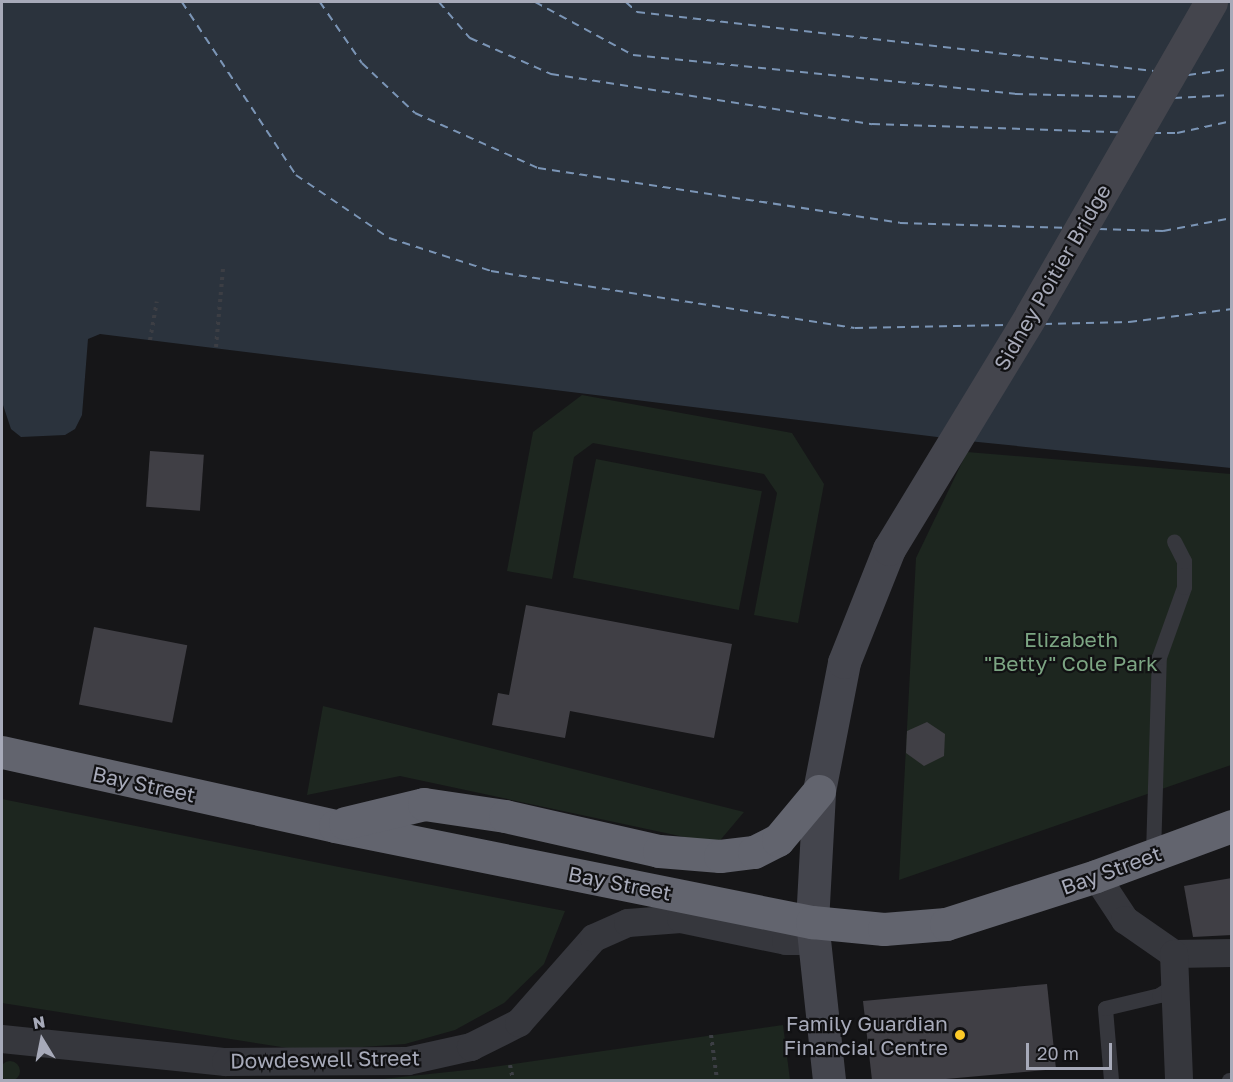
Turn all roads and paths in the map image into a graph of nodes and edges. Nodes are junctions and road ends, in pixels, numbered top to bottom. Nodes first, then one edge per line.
1 (1211, 2) edge
2 (223, 268) dead end
3 (157, 302) dead end
4 (150, 340) dead end
5 (216, 347) dead end
6 (1174, 541) dead end
7 (2, 752) edge
8 (819, 791) junction
9 (334, 826) junction
10 (1232, 826) edge
11 (1153, 854) junction
12 (1096, 876) junction
13 (813, 932) junction
14 (1232, 953) edge
15 (1174, 954) junction
16 (1176, 984) junction
17 (711, 1035) dead end
18 (2, 1039) edge
19 (510, 1065) dead end
20 (267, 1071) edge
21 (513, 1080) edge
22 (717, 1080) edge
23 (829, 1080) edge
24 (1111, 1080) edge
25 (1179, 1080) edge

1 - 8 main road, Sidney Poitier Bridge
2 - 5 path
3 - 4 path
6 - 11 lane
7 - 9 highway, Bay Street
8 - 9 highway
8 - 13 main road, Sidney Poitier Bridge
9 - 13 highway, Bay Street
10 - 11 highway, Bay Street
11 - 12 highway, Bay Street
12 - 13 highway, Bay Street
12 - 15 street
13 - 20 street, Dowdeswell Street
13 - 23 main road, Sidney Poitier Bridge
14 - 15 street
15 - 16 street
16 - 24 lane
16 - 25 street
17 - 22 path
18 - 20 street, Dowdeswell Street
19 - 21 path

